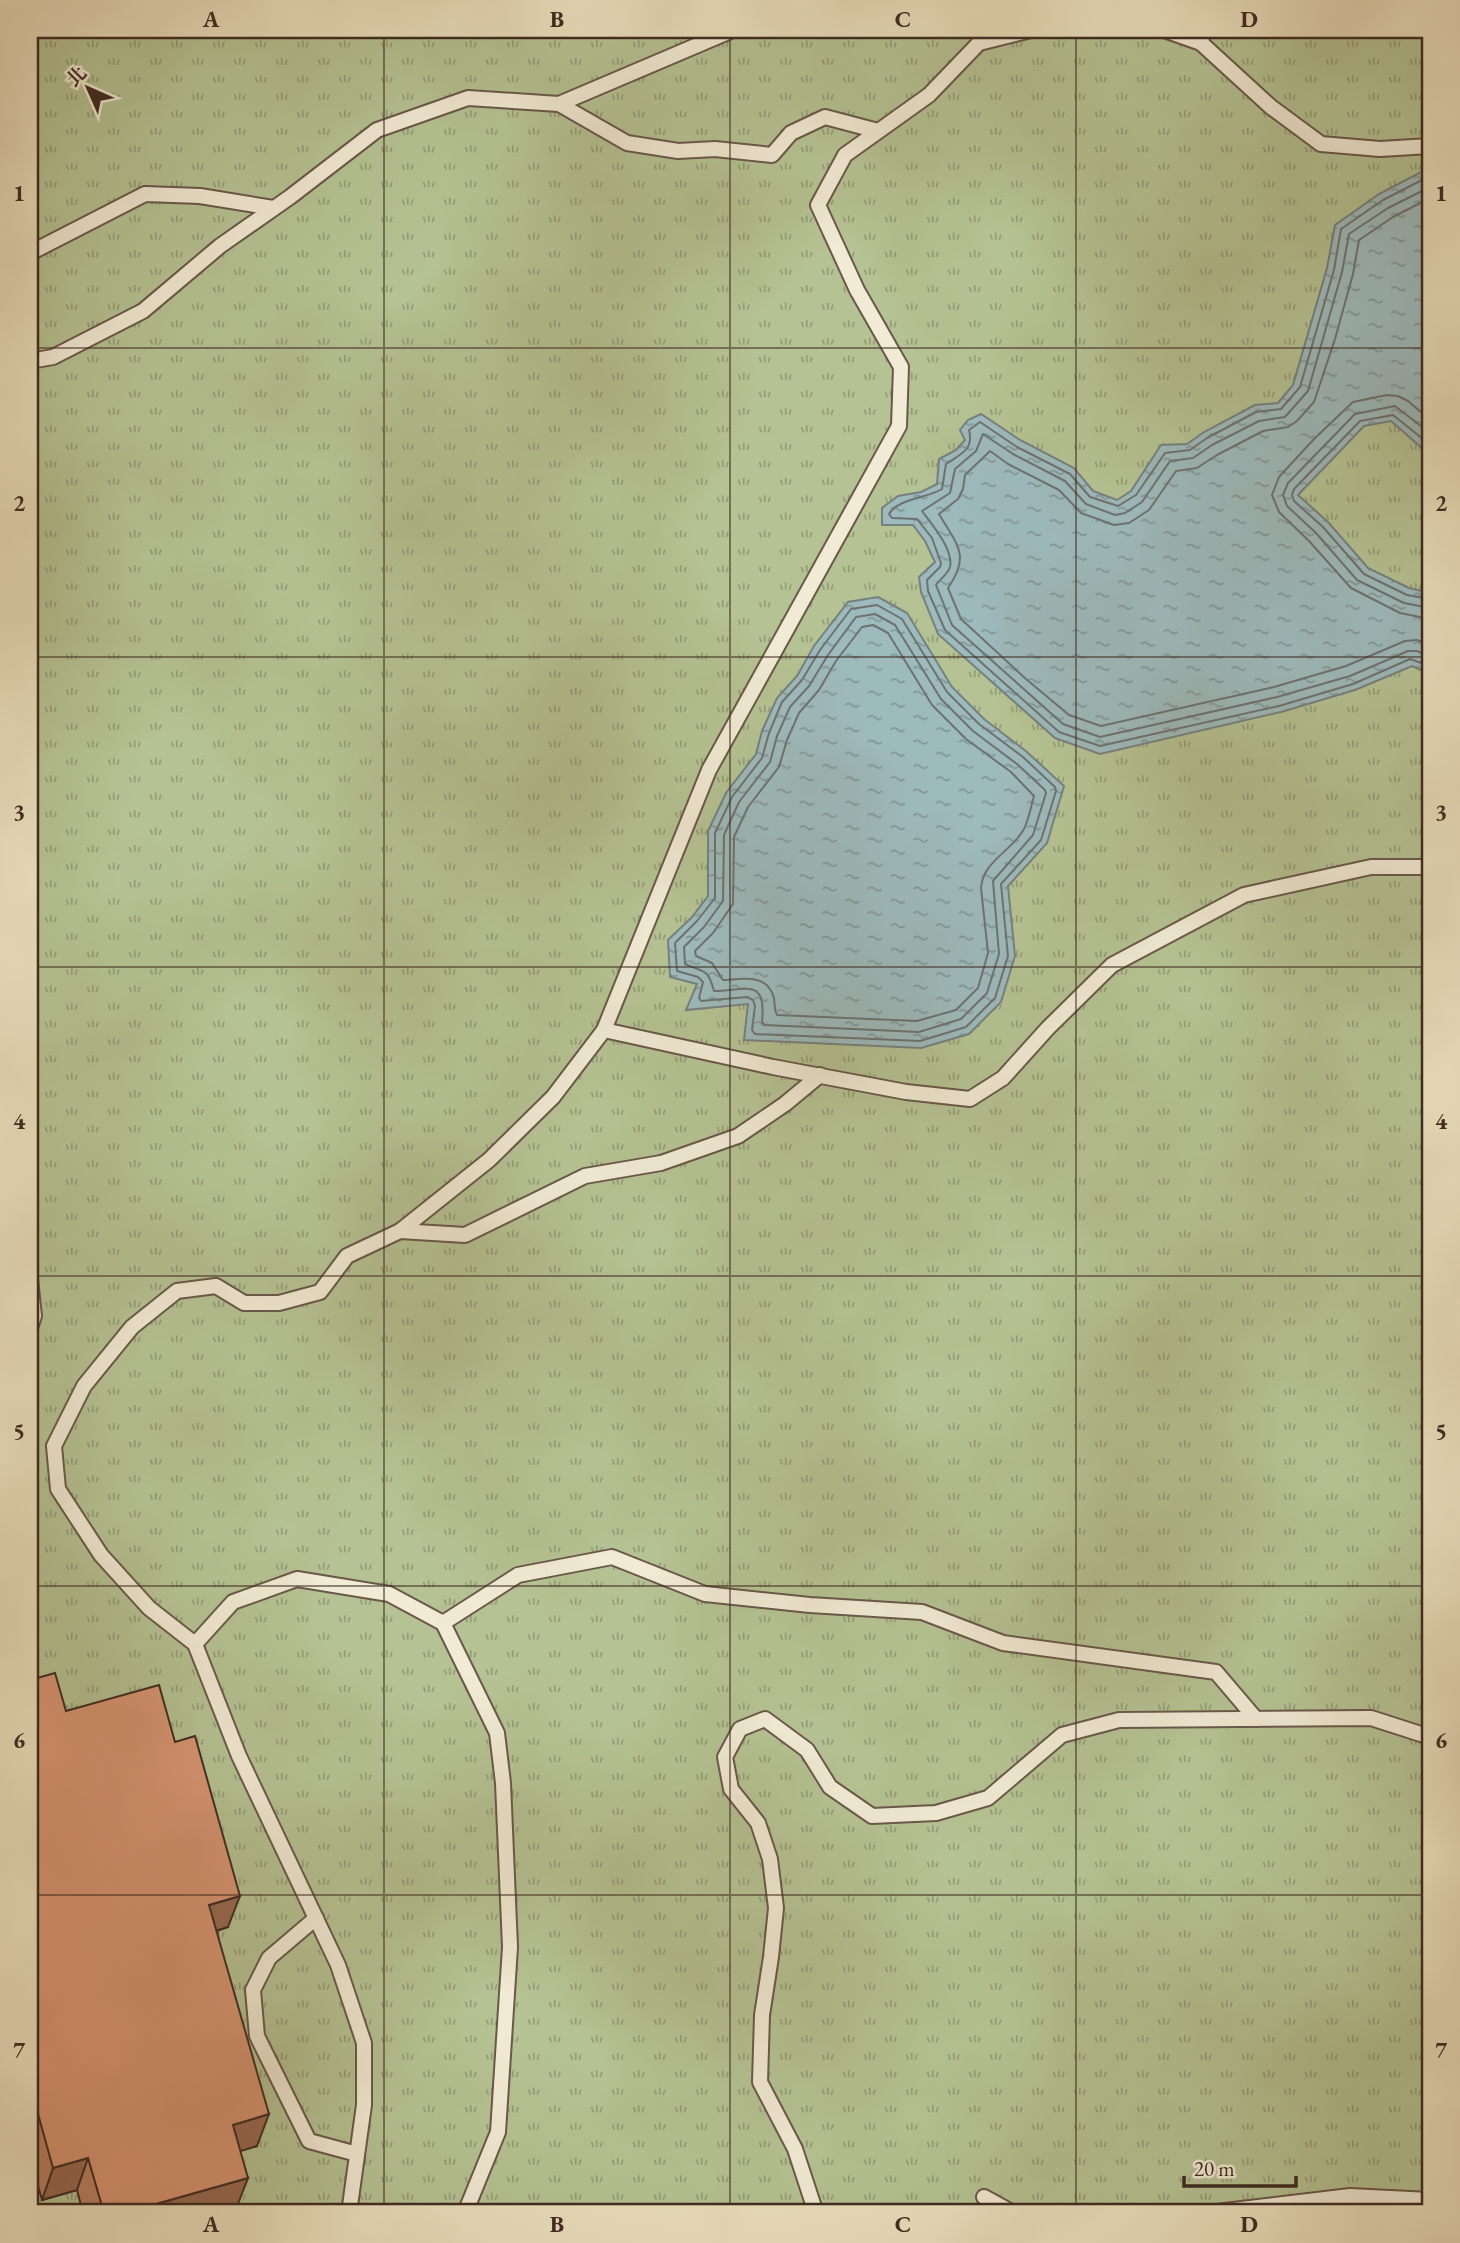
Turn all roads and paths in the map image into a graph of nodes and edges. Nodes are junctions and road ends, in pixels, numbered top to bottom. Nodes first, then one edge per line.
1 (733, 30) edge
2 (1031, 30) edge
3 (1164, 30) edge
4 (1202, 36) edge
5 (559, 104) junction
6 (878, 131) junction
7 (1430, 146) edge
8 (274, 208) junction
9 (30, 253) edge
10 (30, 361) edge
11 (1430, 866) edge
12 (604, 1030) junction
13 (820, 1076) junction
14 (400, 1231) junction
15 (30, 1279) edge
16 (30, 1328) edge
17 (443, 1623) junction
18 (195, 1644) junction
19 (1256, 1719) junction
20 (1430, 1737) edge
21 (316, 1918) junction
22 (357, 2154) junction
23 (984, 2197) dead end
24 (1430, 2200) edge
25 (349, 2213) edge
26 (466, 2213) edge
27 (816, 2213) edge
28 (1013, 2213) edge
29 (1208, 2213) edge

1 - 5 lane
2 - 6 lane
3 - 4 lane
4 - 7 lane
5 - 6 lane
5 - 8 lane
6 - 12 lane
8 - 9 lane
8 - 10 lane
11 - 13 lane
12 - 13 lane
12 - 14 lane
13 - 14 lane
14 - 18 lane
15 - 16 lane
17 - 18 lane
17 - 19 lane
17 - 26 lane
18 - 21 lane
19 - 20 lane
19 - 27 lane
21 - 22 lane
21 - 22 lane
22 - 25 lane
23 - 28 lane
24 - 29 lane

